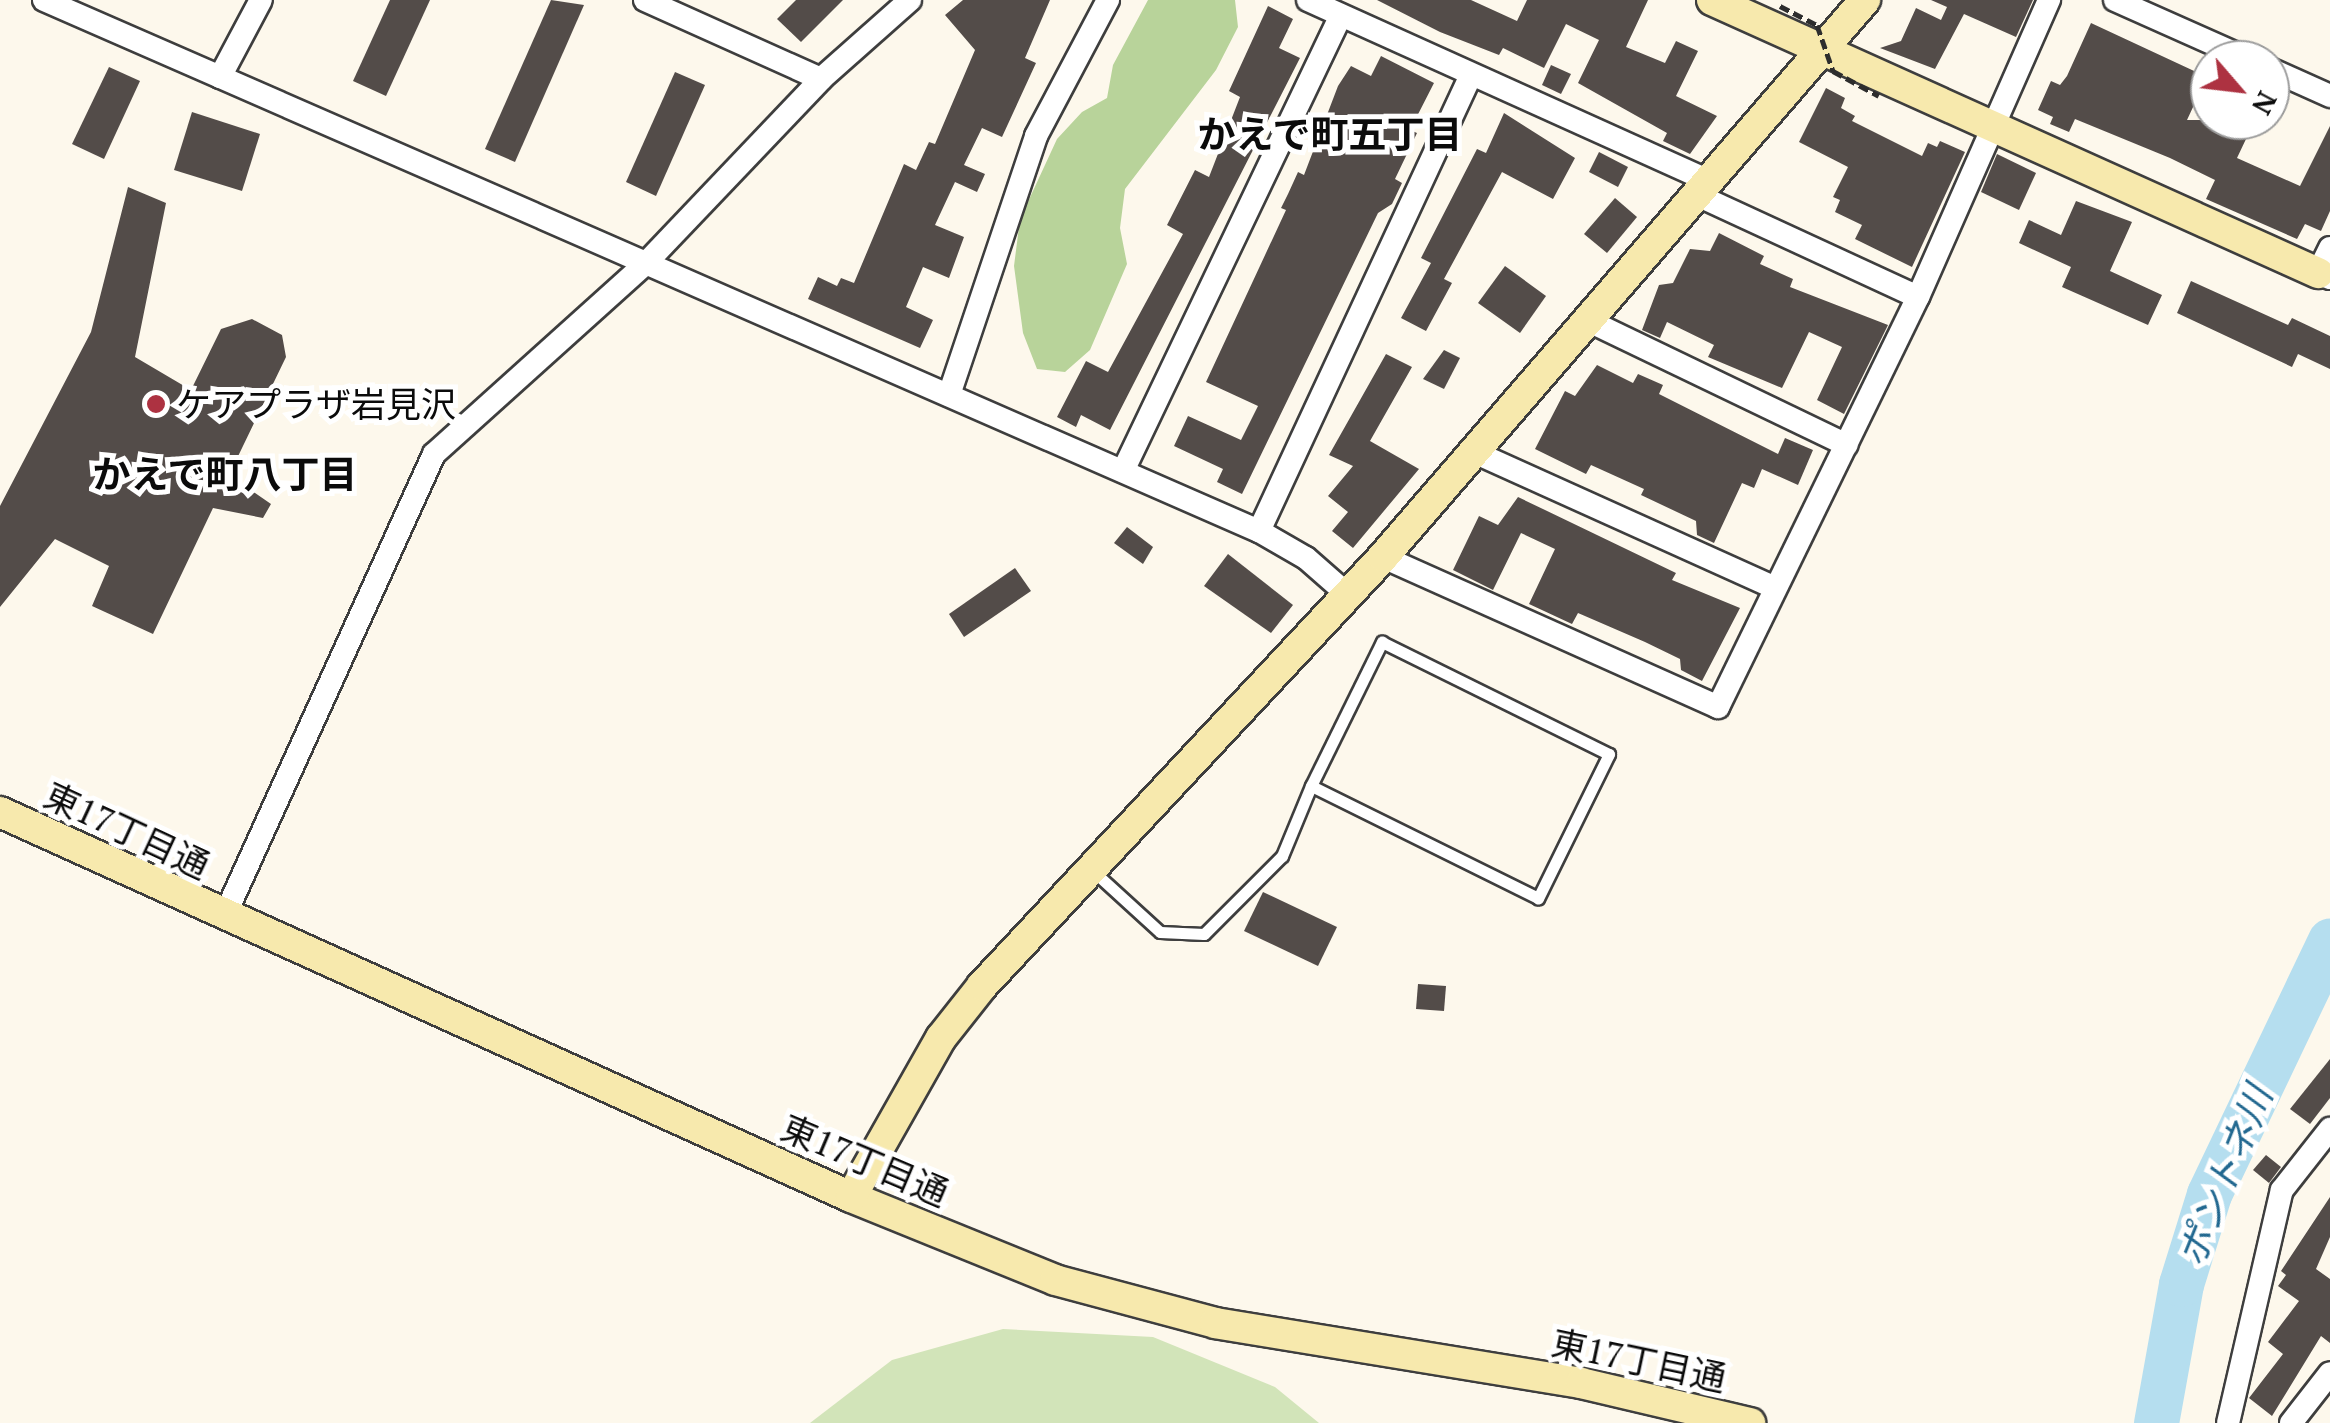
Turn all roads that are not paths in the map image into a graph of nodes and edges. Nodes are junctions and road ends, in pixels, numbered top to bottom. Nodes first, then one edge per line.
1 (44, 0) edge
2 (260, 0) edge
3 (645, 0) edge
4 (910, 0) edge
5 (1108, 0) edge
6 (1308, 0) edge
7 (1712, 0) edge
8 (1866, 0) edge
9 (2049, 0) edge
10 (2116, 0) edge
11 (1341, 15) junction
12 (2205, 40) edge
13 (1822, 50) junction
14 (1471, 76) junction
15 (220, 77) junction
16 (2290, 78) edge
17 (821, 80) junction
18 (2330, 96) edge
19 (1991, 125) junction
20 (1703, 188) junction
21 (647, 262) junction
22 (2326, 266) edge
23 (1918, 297) junction
24 (1588, 320) junction
25 (949, 395) junction
26 (1847, 445) junction
27 (1474, 452) junction
28 (1123, 472) junction
29 (1259, 531) junction
30 (1383, 556) junction
31 (1775, 588) junction
32 (1348, 594) junction
33 (1311, 786) junction
34 (0, 812) edge
35 (1088, 866) junction
36 (224, 917) junction
37 (2330, 1129) edge
38 (852, 1197) junction
39 (2330, 1373) edge
40 (1750, 1423) edge
41 (2228, 1423) edge
42 (2291, 1423) edge

1 - 15 street
2 - 15 street
3 - 17 street
4 - 17 street
5 - 25 street
6 - 11 street
7 - 13 street
8 - 13 street
9 - 19 street
10 - 12 street
11 - 14 street
11 - 28 street
13 - 19 street
13 - 20 street
14 - 20 street
14 - 29 street
15 - 21 street
16 - 18 street
17 - 21 street
19 - 22 street
19 - 23 street
20 - 23 street
20 - 24 street
21 - 25 street
21 - 36 street
23 - 26 street
24 - 26 street
24 - 27 street
25 - 28 street
26 - 31 street
27 - 30 street
27 - 31 street
28 - 29 street
29 - 32 street
30 - 31 street
30 - 32 street
32 - 35 street
33 - 33 lane
33 - 35 lane
34 - 36 street, 東17丁目通
35 - 38 street
36 - 38 street, 東17丁目通
37 - 41 street
38 - 40 street, 東17丁目通
39 - 42 street

